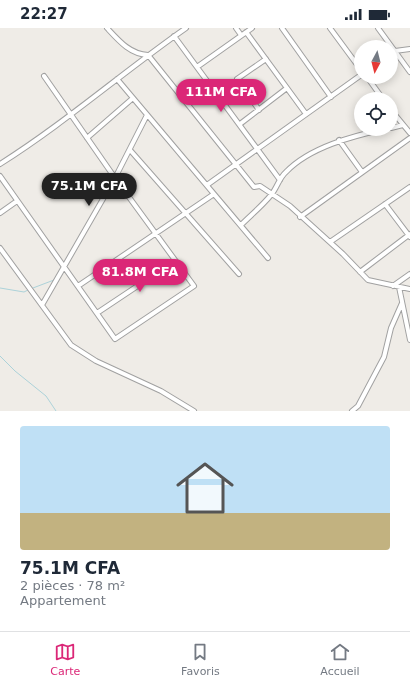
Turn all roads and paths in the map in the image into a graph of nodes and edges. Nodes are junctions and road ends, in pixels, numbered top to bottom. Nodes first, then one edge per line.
1 (107, 28) edge
2 (186, 28) edge
3 (236, 28) edge
4 (252, 28) edge
5 (282, 28) edge
6 (330, 28) edge
7 (378, 28) edge
8 (246, 32) junction
9 (241, 35) junction
10 (174, 36) junction
11 (386, 40) edge
12 (410, 49) edge
13 (398, 51) edge
14 (148, 55) junction
15 (398, 58) edge
16 (266, 59) junction
17 (354, 61) edge
18 (197, 67) junction
19 (410, 72) edge
20 (44, 76) dead end
21 (117, 79) junction
22 (354, 80) edge
23 (287, 88) junction
24 (331, 97) junction
25 (133, 98) junction
26 (259, 110) junction
27 (70, 114) junction
28 (306, 114) junction
29 (147, 115) junction
30 (398, 120) edge
31 (240, 124) junction
32 (402, 125) junction
33 (398, 126) edge
34 (410, 133) edge
35 (354, 135) edge
36 (87, 138) junction
37 (410, 138) edge
38 (339, 140) junction
39 (258, 149) junction
40 (130, 150) junction
41 (0, 164) edge
42 (236, 165) junction
43 (362, 172) junction
44 (0, 176) edge
45 (115, 178) junction
46 (280, 180) junction
47 (207, 186) junction
48 (410, 187) edge
49 (214, 194) junction
50 (271, 194) junction
51 (17, 201) junction
52 (385, 204) junction
53 (0, 213) edge
54 (185, 213) junction
55 (300, 217) junction
56 (241, 225) junction
57 (155, 233) junction
58 (410, 236) edge
59 (330, 242) junction
60 (0, 248) edge
61 (268, 258) dead end
62 (175, 261) junction
63 (64, 267) junction
64 (360, 272) junction
65 (239, 274) dead end
66 (410, 274) edge
67 (78, 286) junction
68 (393, 286) junction
69 (399, 287) junction
70 (410, 288) edge
71 (402, 303) junction
72 (42, 305) junction
73 (97, 313) junction
74 (410, 340) edge
75 (194, 411) edge
76 (352, 411) edge

1 - 14 street
2 - 10 street
3 - 9 street
4 - 8 street
5 - 24 street
6 - 17 street
7 - 11 street
8 - 9 street
8 - 16 street
9 - 18 street
10 - 14 street
10 - 18 street
12 - 13 street
14 - 21 street
14 - 42 street
15 - 19 street
16 - 23 street
16 - 26 street
18 - 31 street
20 - 27 street
21 - 25 street
21 - 27 street
22 - 24 street
23 - 26 street
23 - 28 street
24 - 28 street
25 - 29 street
25 - 36 street
26 - 31 street
27 - 36 street
27 - 41 street
28 - 39 street
29 - 40 street
29 - 47 street
30 - 32 street
31 - 39 street
32 - 33 street
32 - 34 street
35 - 38 street
36 - 45 street
37 - 43 street
38 - 43 street
38 - 46 street
39 - 42 street
39 - 46 street
40 - 45 street
40 - 54 street
42 - 47 street
42 - 50 street
43 - 55 street
44 - 51 street
45 - 57 street
45 - 63 street
46 - 50 street
47 - 49 street
48 - 52 street
49 - 54 street
49 - 56 street
50 - 55 street
50 - 56 street
51 - 53 street
51 - 63 street
52 - 58 street
52 - 59 street
54 - 57 street
54 - 65 street
55 - 59 street
56 - 61 street
57 - 62 street
57 - 67 street
58 - 64 street
59 - 64 street
60 - 72 street
62 - 73 street
62 - 73 street
63 - 67 street
63 - 72 street
64 - 68 street
66 - 68 street
67 - 73 street
68 - 69 street
69 - 70 street
69 - 71 street
71 - 74 street
71 - 76 street
72 - 75 street

